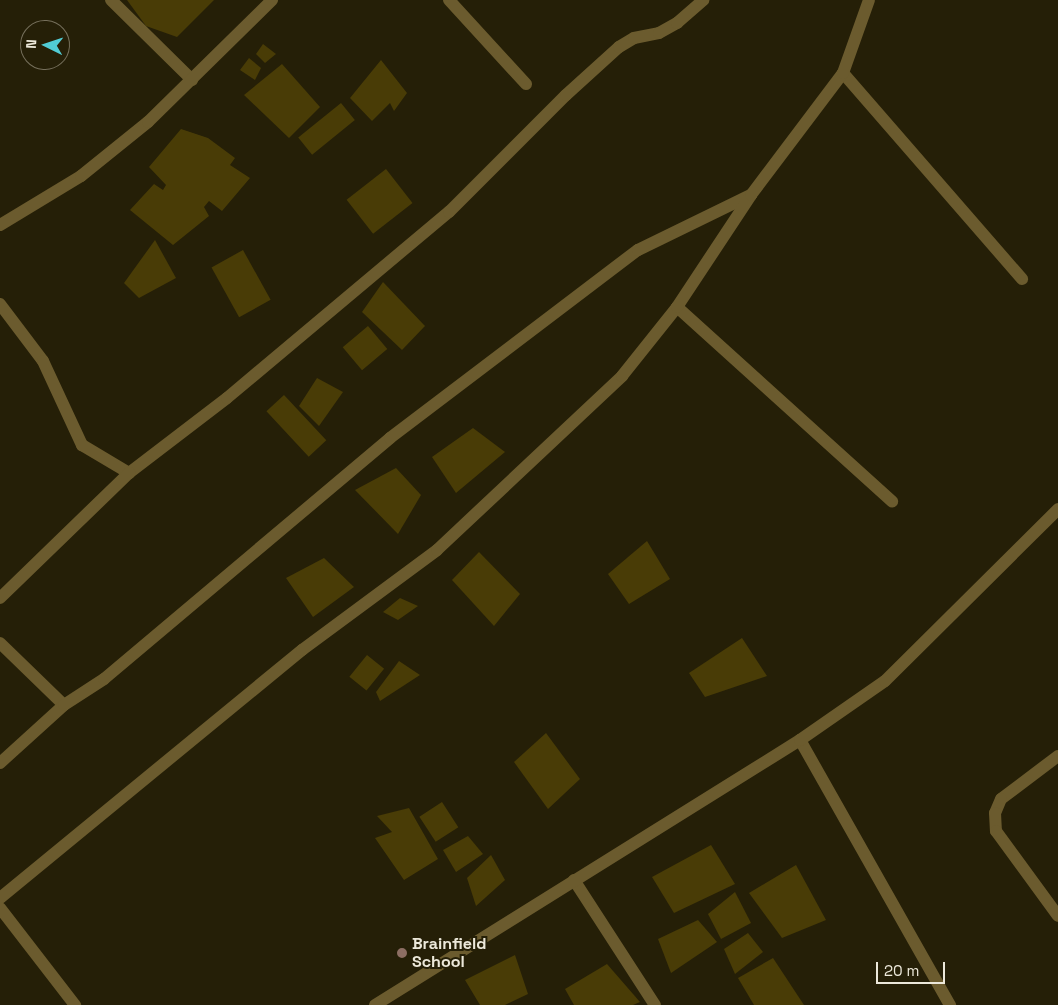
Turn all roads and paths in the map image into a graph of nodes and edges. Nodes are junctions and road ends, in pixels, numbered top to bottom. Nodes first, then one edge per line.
1 (111, 0) edge
2 (272, 0) edge
3 (449, 0) edge
4 (703, 0) edge
5 (870, 2) edge
6 (843, 73) junction
7 (192, 80) junction
8 (526, 84) dead end
9 (751, 195) junction
10 (0, 225) edge
11 (1022, 279) dead end
12 (0, 304) edge
13 (677, 307) junction
14 (129, 473) junction
15 (892, 502) dead end
16 (1058, 509) edge
17 (0, 598) edge
18 (0, 644) edge
19 (64, 705) junction
20 (800, 740) junction
21 (1058, 756) edge
22 (0, 763) edge
23 (574, 880) junction
24 (0, 898) edge
25 (0, 908) edge
26 (1058, 916) edge
27 (380, 1003) edge
28 (76, 1005) edge
29 (655, 1005) edge
30 (950, 1005) edge

1 - 7 street
2 - 7 street
3 - 8 street
4 - 14 street
5 - 6 street
6 - 9 street
6 - 11 street
7 - 10 street
9 - 13 street
9 - 19 street
12 - 14 street
13 - 15 street
13 - 24 street
14 - 17 street
16 - 20 street
18 - 19 street
19 - 22 street
20 - 23 street
20 - 30 street
21 - 26 street
23 - 27 street
23 - 29 street
25 - 28 street

